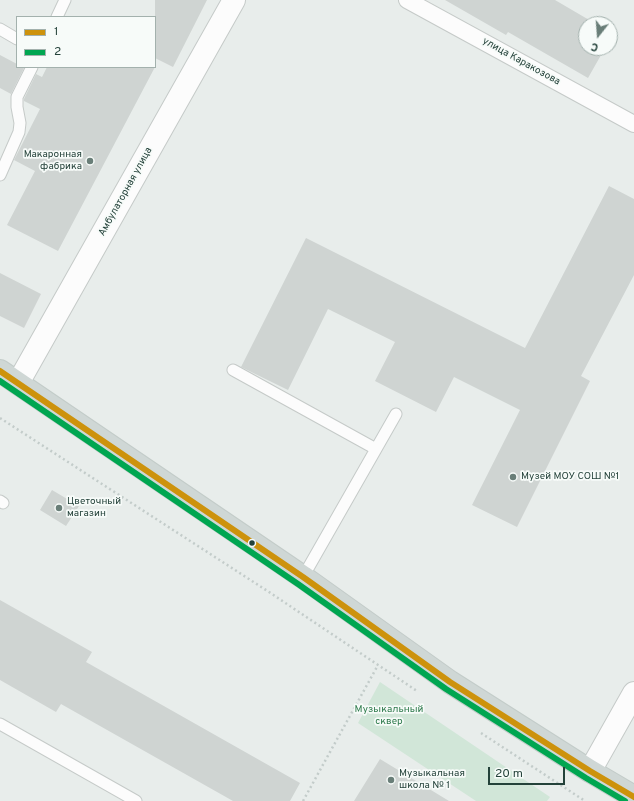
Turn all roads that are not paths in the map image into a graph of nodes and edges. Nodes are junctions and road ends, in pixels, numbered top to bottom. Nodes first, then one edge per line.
1 (65, 0) edge
2 (234, 0) edge
3 (407, 0) edge
4 (57, 16) edge
5 (0, 29) edge
6 (16, 38) edge
7 (32, 68) edge
8 (634, 124) edge
9 (0, 175) edge
10 (233, 370) dead end
11 (0, 372) edge
12 (18, 383) junction
13 (396, 414) dead end
14 (376, 450) junction
15 (303, 577) junction
16 (634, 693) edge
17 (0, 724) edge
18 (590, 771) junction
19 (634, 797) edge
20 (136, 801) edge

1 - 4 lane
2 - 12 street, Амбулаторная улица
3 - 8 street, улица Каракозова
5 - 6 lane
7 - 9 lane
10 - 14 lane
11 - 12 main road
12 - 15 main road
13 - 14 lane
14 - 15 lane
15 - 18 main road
16 - 18 street
17 - 20 lane
18 - 19 main road

